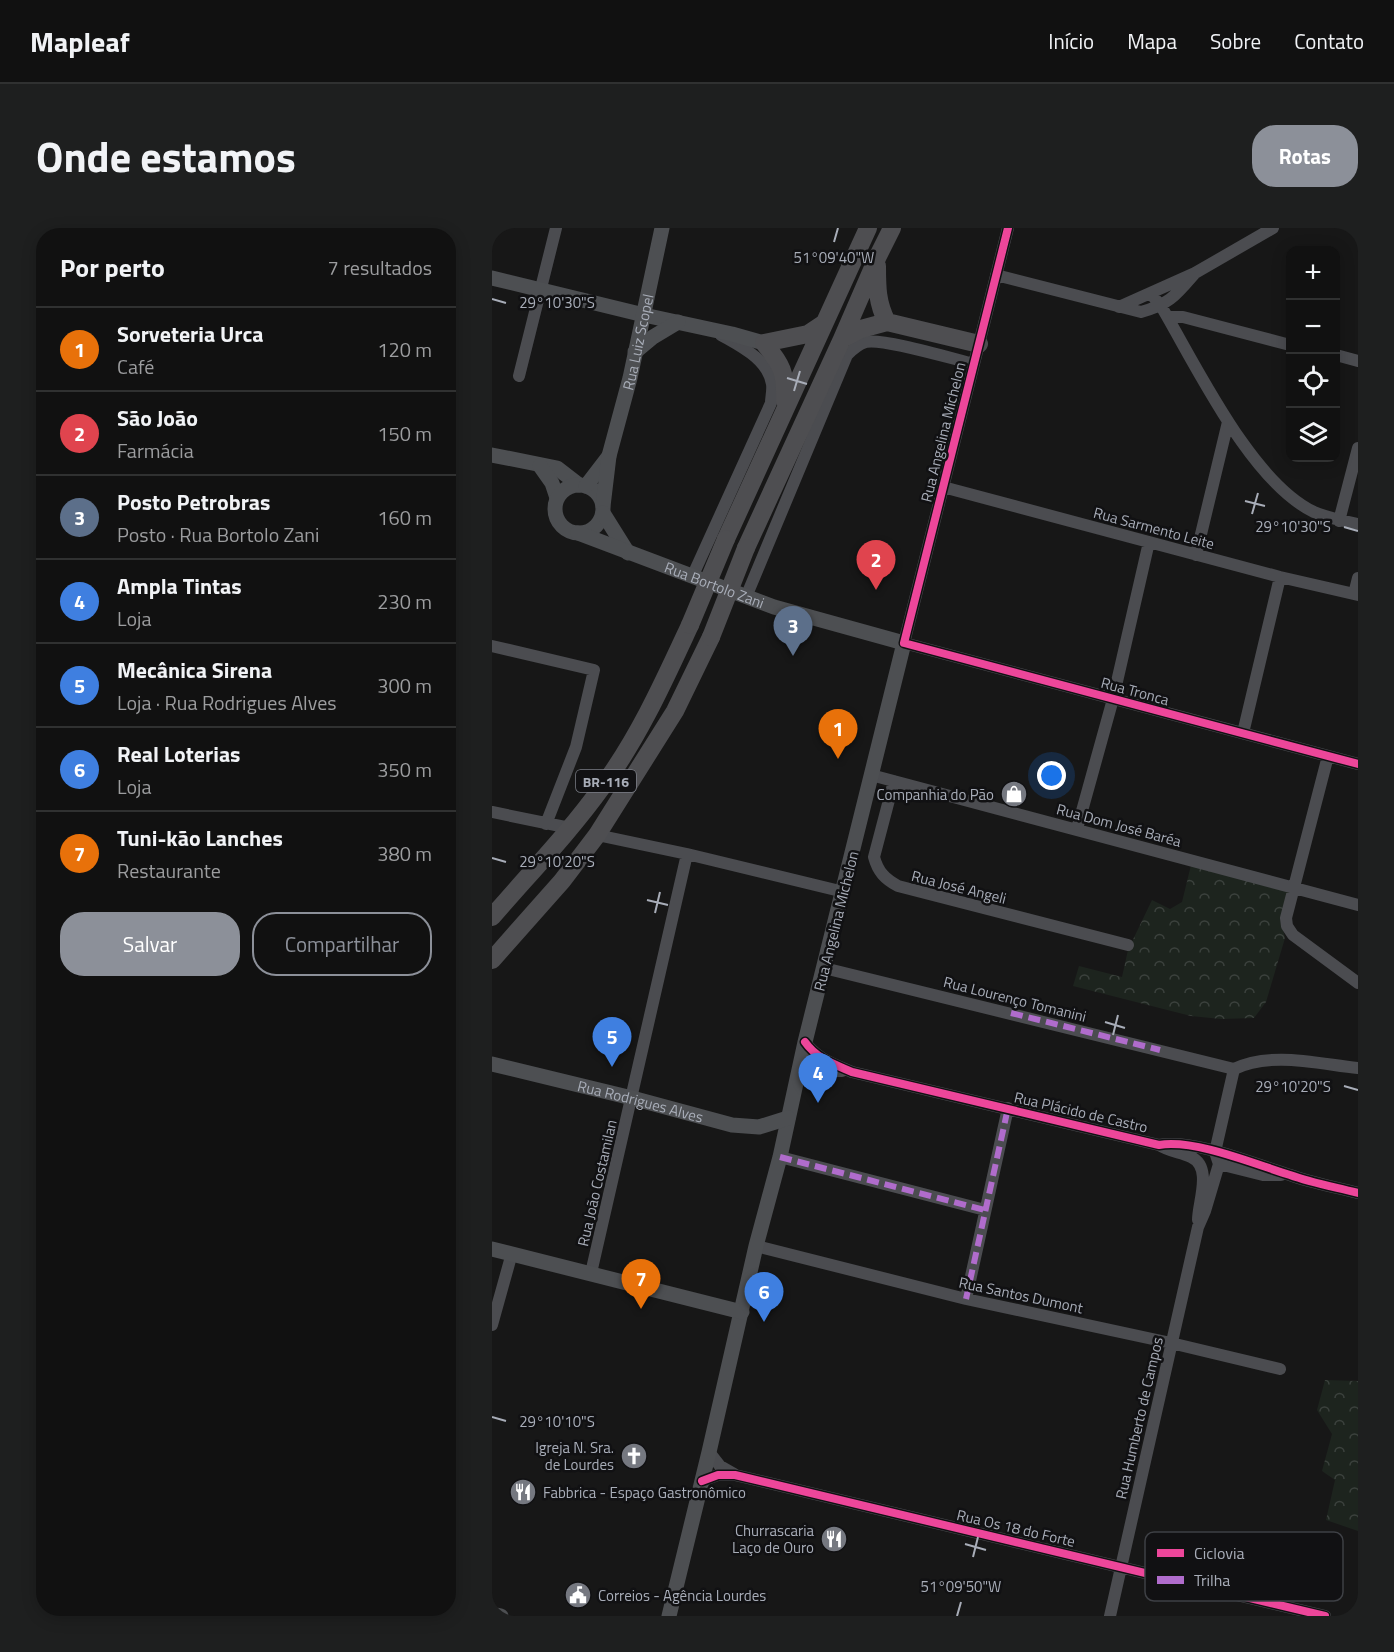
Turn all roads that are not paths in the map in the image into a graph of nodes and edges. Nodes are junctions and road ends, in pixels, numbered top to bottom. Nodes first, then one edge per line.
1 (556, 228) edge
2 (662, 228) edge
3 (868, 228) edge
4 (892, 228) edge
5 (1008, 228) edge
6 (1273, 228) edge
7 (878, 256) junction
8 (1196, 273) junction
9 (996, 275) junction
10 (492, 278) edge
11 (540, 289) junction
12 (1151, 294) junction
13 (1118, 308) junction
14 (1164, 312) junction
15 (644, 315) junction
16 (678, 322) junction
17 (886, 322) junction
18 (822, 324) junction
19 (710, 329) junction
20 (842, 339) junction
21 (764, 343) junction
22 (1286, 344) edge
23 (979, 345) junction
24 (635, 352) junction
25 (1340, 356) edge
26 (1358, 361) edge
27 (974, 364) junction
28 (519, 376) dead end
29 (785, 409) junction
30 (1228, 422) junction
31 (1358, 448) edge
32 (492, 455) edge
33 (609, 456) junction
34 (540, 466) junction
35 (582, 485) junction
36 (943, 487) junction
37 (557, 498) junction
38 (603, 509) junction
39 (1339, 521) junction
40 (1358, 524) edge
41 (578, 533) junction
42 (1149, 542) junction
43 (628, 553) junction
44 (1196, 555) junction
45 (693, 575) junction
46 (1280, 577) junction
47 (1358, 578) edge
48 (1356, 595) edge
49 (746, 597) junction
50 (904, 643) junction
51 (492, 646) edge
52 (1113, 699) junction
53 (1243, 733) junction
54 (1328, 756) junction
55 (1358, 764) edge
56 (871, 776) junction
57 (894, 781) junction
58 (492, 812) edge
59 (546, 824) junction
60 (570, 828) junction
61 (1077, 830) junction
62 (597, 835) junction
63 (687, 854) junction
64 (1294, 886) junction
65 (844, 892) junction
66 (1358, 905) edge
67 (492, 916) edge
68 (1128, 945) dead end
69 (492, 960) edge
70 (824, 968) junction
71 (1358, 983) edge
72 (805, 1042) junction
73 (492, 1064) edge
74 (1358, 1068) edge
75 (1234, 1069) junction
76 (852, 1072) junction
77 (798, 1080) junction
78 (632, 1098) junction
79 (1008, 1108) junction
80 (788, 1118) junction
81 (1159, 1144) junction
82 (780, 1157) junction
83 (1217, 1158) junction
84 (1358, 1193) edge
85 (985, 1210) junction
86 (1198, 1227) junction
87 (756, 1246) junction
88 (492, 1249) edge
89 (512, 1253) junction
90 (591, 1273) junction
91 (966, 1299) junction
92 (742, 1312) junction
93 (492, 1325) edge
94 (1171, 1343) junction
95 (1280, 1369) dead end
96 (709, 1452) junction
97 (735, 1474) junction
98 (702, 1481) junction
99 (1121, 1567) junction
100 (1145, 1573) edge
101 (1263, 1601) edge
102 (492, 1614) edge
103 (501, 1616) edge
104 (669, 1616) edge
105 (1110, 1616) edge
106 (1325, 1616) edge

1 - 11 street
2 - 15 main road, Rua Luiz Scopel
3 - 18 highway, BR-116
4 - 7 highway, BR-116
5 - 9 street, Rua Angelina Michelon
6 - 8 street
7 - 17 highway
7 - 20 highway, BR-116
8 - 12 street
8 - 14 street
9 - 13 street
9 - 23 street, Rua Angelina Michelon
10 - 11 main road
11 - 15 main road
11 - 28 street
12 - 13 street
12 - 14 street
13 - 14 street
14 - 22 street
14 - 30 street
15 - 16 main road
15 - 24 main road, Rua Luiz Scopel
16 - 19 main road
16 - 24 main road
17 - 20 highway
17 - 23 highway
18 - 21 highway
18 - 29 highway, BR-116
19 - 21 main road
19 - 45 street
20 - 62 highway, BR-116, bridge
21 - 29 highway
23 - 27 street, Rua Angelina Michelon
24 - 33 main road, Rua Luiz Scopel
25 - 26 street
27 - 36 street, Rua Angelina Michelon
27 - 49 street
29 - 60 highway, BR-116, bridge
30 - 39 street
30 - 44 street
31 - 39 street
32 - 34 main road
33 - 35 main road, Rua Luiz Scopel
33 - 38 main road, Rua Luiz Scopel
34 - 35 main road
34 - 37 main road
35 - 37 main road
35 - 38 main road
36 - 42 street, Rua Sarmento Leite
36 - 50 street, Rua Angelina Michelon
37 - 41 main road
38 - 41 main road
38 - 43 main road
39 - 40 street
41 - 43 main road, Rua Bortolo Zani
42 - 44 street, Rua Sarmento Leite
42 - 52 street
43 - 45 main road, Rua Bortolo Zani
44 - 46 street, Rua Sarmento Leite
45 - 49 main road, Rua Bortolo Zani
46 - 48 street, Rua Sarmento Leite
46 - 53 street
47 - 48 street
49 - 50 main road, Rua Bortolo Zani
50 - 52 street, Rua Tronca
50 - 56 main road, Rua Angelina Michelon
51 - 59 street
52 - 53 street, Rua Tronca
52 - 61 street
53 - 54 street, Rua Tronca
54 - 55 street, Rua Tronca
54 - 64 street
56 - 57 street, Rua Dom José Baréa
56 - 65 main road, Rua Angelina Michelon
57 - 61 street, Rua Dom José Baréa
57 - 68 street, Rua José Angeli
58 - 59 street
59 - 60 street
60 - 67 highway, BR-116
61 - 64 street, Rua Dom José Baréa
62 - 63 street
62 - 69 highway, BR-116
63 - 65 street
63 - 78 street, Rua João Costamilan
64 - 66 street, Rua Dom José Baréa
64 - 71 street
65 - 70 main road, Rua Angelina Michelon
70 - 72 main road, Rua Angelina Michelon
70 - 75 street, Rua Lourenço Tomanini
72 - 76 street, Rua Plácido de Castro
72 - 77 main road, Rua Angelina Michelon
73 - 78 main road, Rua Rodrigues Alves
74 - 75 street
75 - 83 street, Rua Humberto de Campos
76 - 77 street, Rua Plácido de Castro
76 - 79 street, Rua Plácido de Castro
77 - 80 main road, Rua Angelina Michelon
78 - 80 main road, Rua Rodrigues Alves
78 - 90 street, Rua João Costamilan
79 - 81 street, Rua Plácido de Castro
79 - 85 street
80 - 82 main road, Rua Angelina Michelon
81 - 83 street, Rua Plácido de Castro
81 - 86 street, Rua Humberto de Campos
82 - 85 street
82 - 87 main road, Rua Angelina Michelon
83 - 84 street, Rua Plácido de Castro
83 - 86 street, Rua Humberto de Campos
85 - 91 street
86 - 94 street, Rua Humberto de Campos
87 - 91 street, Rua Santos Dumont
87 - 92 main road, Rua Angelina Michelon
88 - 89 main road
89 - 90 main road
89 - 93 street
90 - 92 main road
91 - 94 street, Rua Santos Dumont
92 - 96 main road, Rua Angelina Michelon
94 - 95 street, Rua Santos Dumont
94 - 99 street, Rua Humberto de Campos
96 - 97 street, Rua Os 18 do Forte
96 - 98 main road, Rua Angelina Michelon
97 - 98 street, Rua Os 18 do Forte
97 - 99 street, Rua Os 18 do Forte
98 - 104 main road, Rua Angelina Michelon
99 - 100 street, Rua Os 18 do Forte
99 - 105 street, Rua Humberto de Campos
101 - 106 street, Rua Os 18 do Forte
102 - 103 main road

